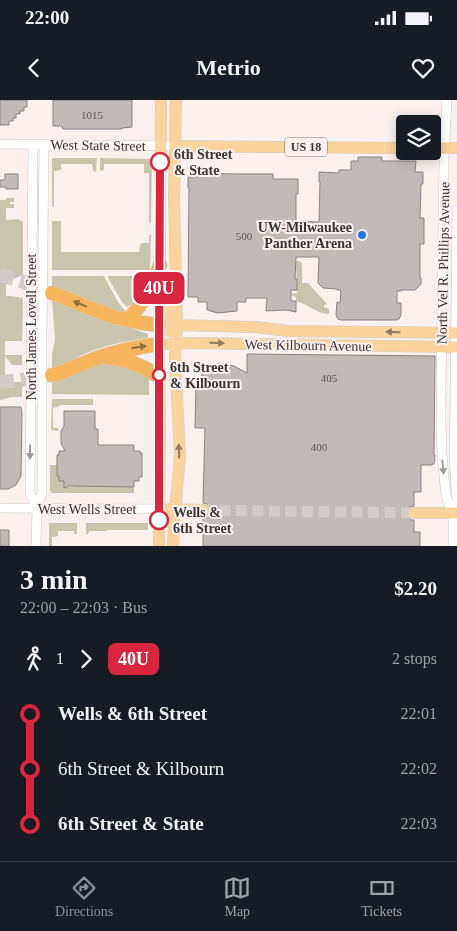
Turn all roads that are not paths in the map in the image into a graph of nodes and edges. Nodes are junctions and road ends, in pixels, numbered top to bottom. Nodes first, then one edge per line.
1 (161, 100) edge
2 (176, 100) edge
3 (447, 100) edge
4 (0, 144) edge
5 (33, 145) junction
6 (44, 145) junction
7 (161, 146) junction
8 (175, 146) junction
9 (396, 148) edge
10 (451, 148) edge
11 (457, 210) edge
12 (160, 265) junction
13 (52, 293) tunnel mouth
14 (128, 320) junction
15 (168, 325) junction
16 (311, 331) junction
17 (442, 333) junction
18 (456, 333) edge
19 (176, 343) junction
20 (159, 344) junction
21 (311, 344) junction
22 (442, 346) junction
23 (456, 347) edge
24 (100, 357) junction
25 (52, 375) tunnel mouth
26 (159, 377) junction
27 (0, 508) edge
28 (36, 508) junction
29 (160, 509) junction
30 (175, 510) junction
31 (203, 510) tunnel mouth
32 (414, 513) tunnel mouth
33 (455, 513) edge
34 (36, 546) edge
35 (159, 546) edge
36 (173, 546) edge
37 (453, 546) edge

1 - 7 main road
2 - 8 main road
3 - 10 street, North Vel R. Phillips Avenue
4 - 5 street, West State Street
5 - 6 street, West State Street
5 -> 28 street, North James Lovell Street
6 - 7 street, West State Street
6 - 28 street, North James Lovell Street
7 - 8 street, West State Street
7 - 12 main road
8 - 9 main road, West State Street / US 18
8 - 15 main road
10 - 17 street, North Vel R. Phillips Avenue
11 - 18 street, North Vel R. Phillips Avenue
12 - 14 highway
12 - 15 main road
14 -> 13 highway
14 - 15 highway
15 - 16 main road, West Kilbourn Avenue
15 - 19 main road
15 - 20 main road
17 -> 16 main road, West Kilbourn Avenue
16 - 21 street
17 - 18 main road, West Kilbourn Avenue
17 - 22 street, North Vel R. Phillips Avenue
18 - 23 street, North Vel R. Phillips Avenue
19 - 20 main road, West Kilbourn Avenue
19 -> 21 main road, West Kilbourn Avenue
30 -> 19 main road
24 -> 20 highway
20 - 26 main road
21 - 22 main road, West Kilbourn Avenue
22 - 23 main road, West Kilbourn Avenue
22 -> 33 street, North Vel R. Phillips Avenue
23 - 33 street, North Vel R. Phillips Avenue
24 - 25 highway
24 - 26 highway
26 - 29 main road
27 - 28 street, West Wells Street
28 - 29 street, West Wells Street
28 - 34 street, North James Lovell Street
29 - 30 main road, West Wells Street
29 - 35 main road
30 - 31 main road, West Wells Street
30 - 36 main road
32 - 33 main road
33 - 37 street, North Vel R. Phillips Avenue

